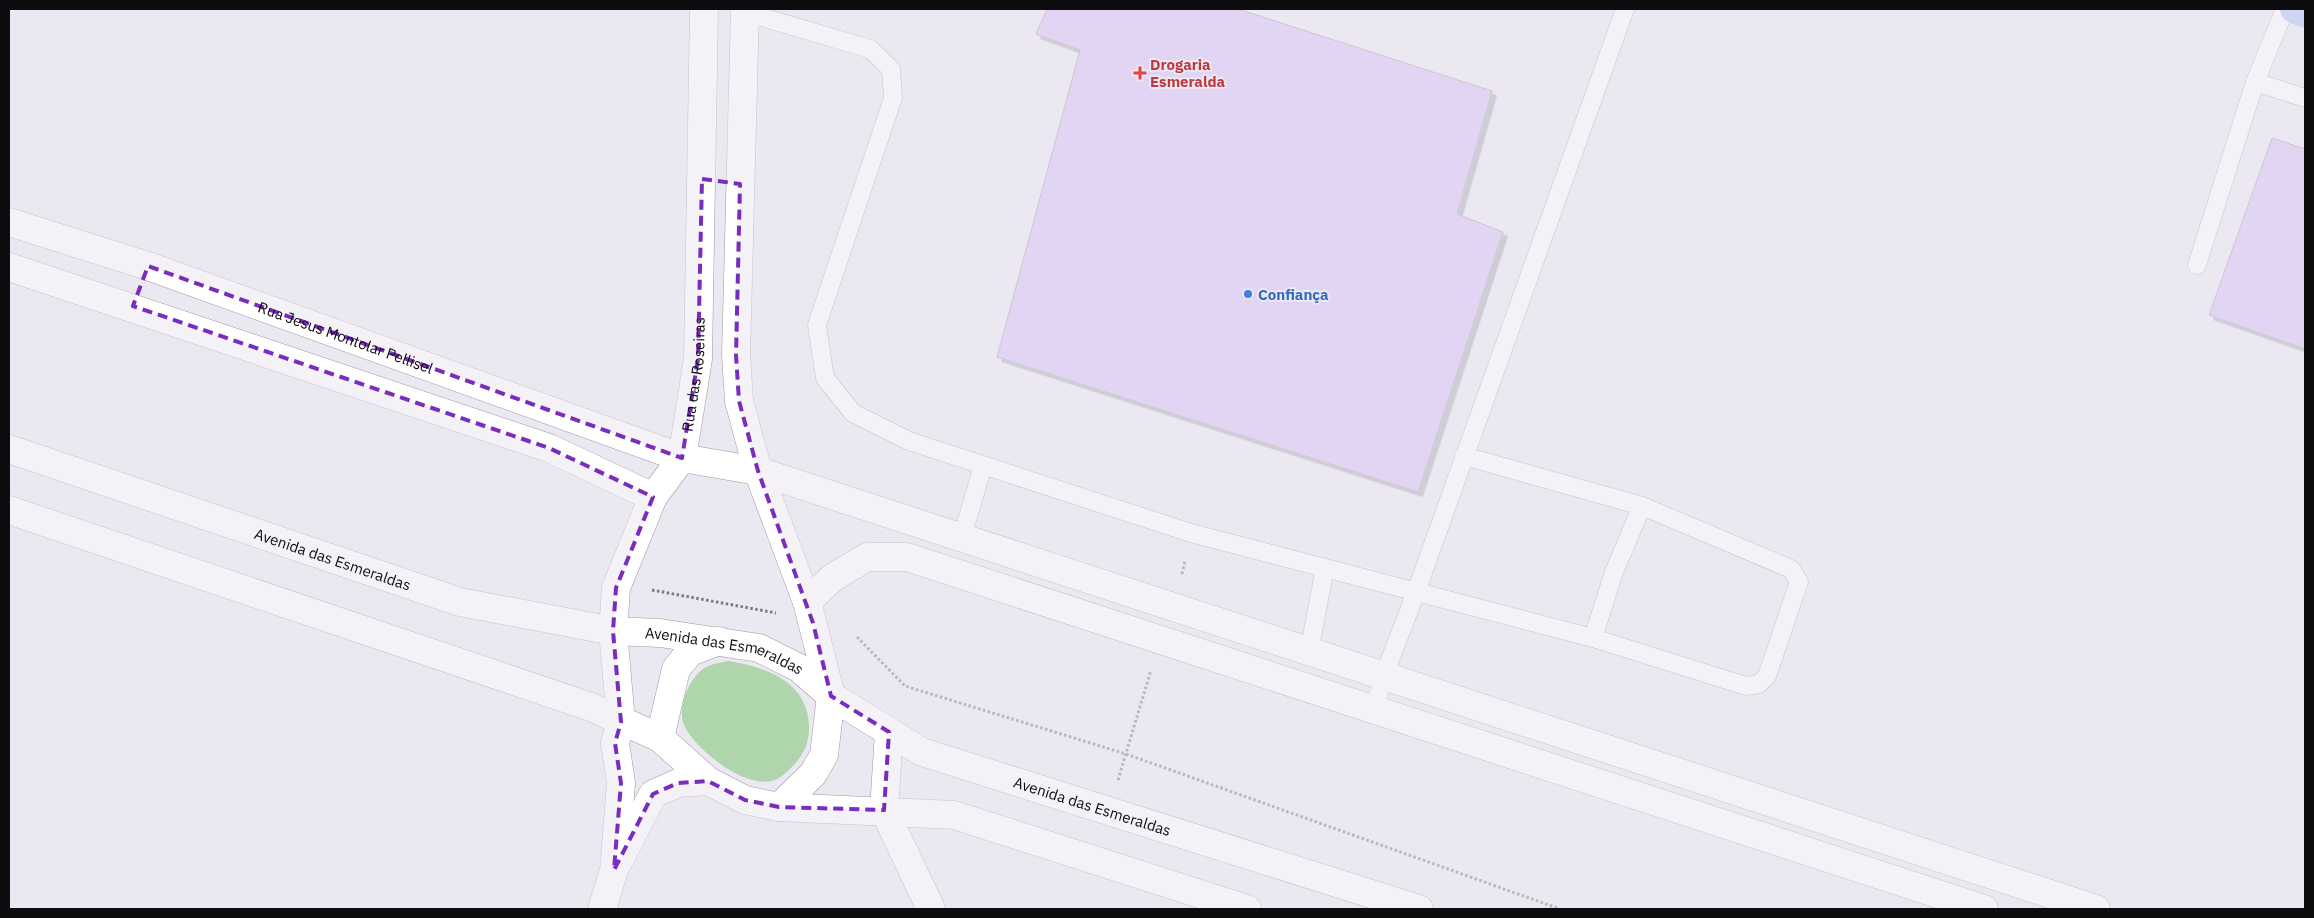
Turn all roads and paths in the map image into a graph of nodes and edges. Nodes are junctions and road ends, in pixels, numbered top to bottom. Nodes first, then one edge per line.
1 (704, 9) edge
2 (1624, 9) edge
3 (2285, 9) edge
4 (2294, 9) edge
5 (745, 10) edge
6 (2305, 13) edge
7 (2255, 82) junction
8 (2305, 98) edge
9 (702, 179) junction
10 (740, 184) junction
11 (9, 222) edge
12 (2197, 265) dead end
13 (9, 266) edge
14 (148, 266) junction
15 (133, 306) junction
16 (9, 449) edge
17 (1464, 456) junction
18 (682, 458) junction
19 (983, 466) junction
20 (758, 471) junction
21 (653, 497) junction
22 (1642, 506) junction
23 (9, 510) edge
24 (1191, 533) junction
25 (962, 537) junction
26 (1325, 568) junction
27 (616, 588) junction
28 (1416, 592) junction
29 (1175, 606) junction
30 (796, 609) junction
31 (613, 631) junction
32 (857, 637) dead end
33 (1593, 638) junction
34 (1160, 640) junction
35 (720, 641) junction
36 (1309, 652) junction
37 (1383, 678) junction
38 (831, 696) junction
39 (1374, 710) junction
40 (621, 722) junction
41 (889, 732) junction
42 (660, 738) junction
43 (1126, 754) junction
44 (708, 781) junction
45 (780, 807) junction
46 (884, 810) junction
47 (1109, 811) junction
48 (614, 870) junction
49 (602, 909) edge
50 (930, 909) edge
51 (1247, 909) edge
52 (1418, 909) edge
53 (1560, 909) edge
54 (1984, 909) edge
55 (2096, 909) edge

1 - 9 main road, Rua das Roseiras
2 - 17 lane
3 - 7 lane
4 - 6 main road
5 - 10 main road
5 - 19 lane
7 - 8 lane
7 - 12 lane
9 - 10 main road
9 - 18 main road, Rua das Roseiras
10 - 20 main road
11 - 14 main road, Rua Jesus Montolar Pellisel
13 - 15 main road
14 - 15 main road
14 - 18 main road, Rua Jesus Montolar Pellisel
15 - 21 main road
16 - 31 main road, Avenida das Esmeraldas
17 - 22 lane
17 - 28 lane
18 - 20 main road, Rua Jesus Montolar Pellisel
18 - 21 main road, Rua das Roseiras
19 - 24 lane
19 - 25 lane
20 - 25 main road, Rua Jesus Montolar Pellisel
20 - 30 main road
21 - 27 main road, Rua das Roseiras
22 - 33 lane
22 - 33 lane
23 - 40 main road
24 - 26 lane
24 - 29 path
25 - 29 main road, Rua Jesus Montolar Pellisel
26 - 28 lane
26 - 36 lane
27 - 30 path
27 - 31 main road, Rua das Roseiras
28 - 33 lane
28 - 37 lane
29 - 36 main road, Rua Jesus Montolar Pellisel
30 - 34 main road
30 - 38 main road
31 - 35 main road, Avenida das Esmeraldas
31 - 40 main road, Rua das Roseiras
32 - 43 path
34 - 39 main road
34 - 43 path
35 - 38 main road, Avenida das Esmeraldas
35 - 42 main road
36 - 37 main road, Rua Jesus Montolar Pellisel
37 - 39 lane
37 - 55 main road, Rua Jesus Montolar Pellisel
38 - 41 main road, Avenida das Esmeraldas
38 - 45 main road
39 - 54 main road
40 - 42 main road
40 - 48 main road, Rua das Roseiras
41 - 46 main road
41 - 47 main road, Avenida das Esmeraldas
42 - 44 main road
43 - 47 path
43 - 53 path
44 - 45 main road
44 - 48 main road
45 - 46 main road
46 - 50 main road
46 - 51 main road
47 - 52 main road, Avenida das Esmeraldas
48 - 49 main road

